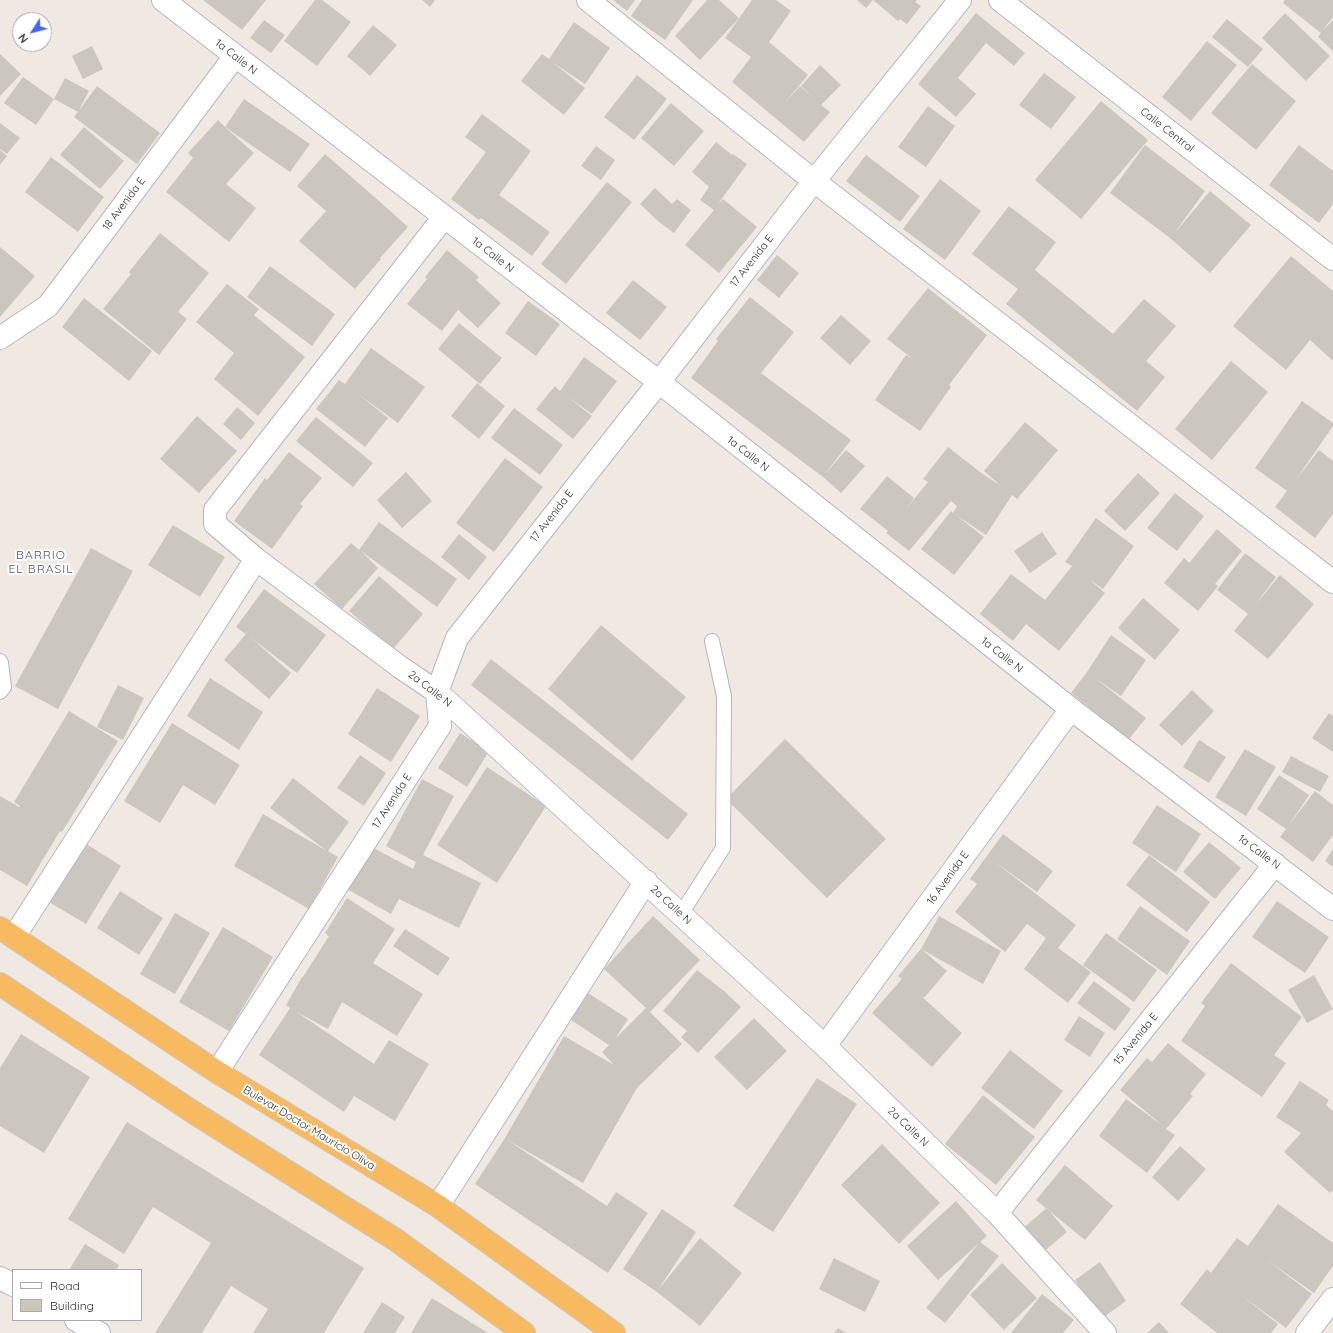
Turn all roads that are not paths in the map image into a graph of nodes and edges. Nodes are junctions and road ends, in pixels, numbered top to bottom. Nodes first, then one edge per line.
1 (163, 0) edge
2 (588, 0) edge
3 (960, 0) edge
4 (1000, 0) edge
5 (235, 56) junction
6 (814, 181) junction
7 (444, 217) junction
8 (1333, 259) edge
9 (0, 338) edge
10 (659, 382) junction
11 (256, 559) junction
12 (1333, 582) edge
13 (712, 641) dead end
14 (0, 661) edge
15 (0, 692) edge
16 (437, 692) junction
17 (1071, 709) junction
18 (1275, 864) junction
19 (646, 881) junction
20 (1333, 908) edge
21 (681, 914) junction
22 (7, 932) edge
23 (0, 984) edge
24 (825, 1046) junction
25 (217, 1072) junction
26 (438, 1206) junction
27 (997, 1213) junction
28 (0, 1278) edge
29 (12, 1284) edge
30 (1333, 1298) edge
31 (78, 1321) edge
32 (99, 1333) edge
33 (524, 1333) edge
34 (614, 1333) edge
35 (1105, 1333) edge
36 (1307, 1333) edge

1 - 5 street, 1a Calle N
2 - 6 street
3 - 6 street, 17 Avenida E
4 - 8 street, Calle Central
5 - 7 street, 1a Calle N
5 - 9 street, 18 Avenida E
6 - 10 street, 17 Avenida E
6 - 12 street
7 - 10 street, 1a Calle N
7 - 11 street, 2a Calle N
10 - 16 street, 17 Avenida E
10 - 17 street, 1a Calle N
11 - 16 street, 2a Calle N
11 - 22 street
13 - 21 lane
14 - 15 lane
16 - 19 street, 2a Calle N
16 - 25 street, 17 Avenida E
17 - 18 street, 1a Calle N
17 - 24 street, 16 Avenida E
18 - 20 street, 1a Calle N
18 - 27 street, 15 Avenida E
19 - 21 street, 2a Calle N
19 - 26 street
21 - 24 street, 2a Calle N
22 - 25 highway, Bulevar Doctor Mauricio Oliva
23 - 33 highway
24 - 27 street, 2a Calle N
25 - 26 highway, Bulevar Doctor Mauricio Oliva
26 - 34 highway, Bulevar Doctor Mauricio Oliva
27 - 35 street, 2a Calle N
28 - 29 street
30 - 36 street
31 - 32 street

